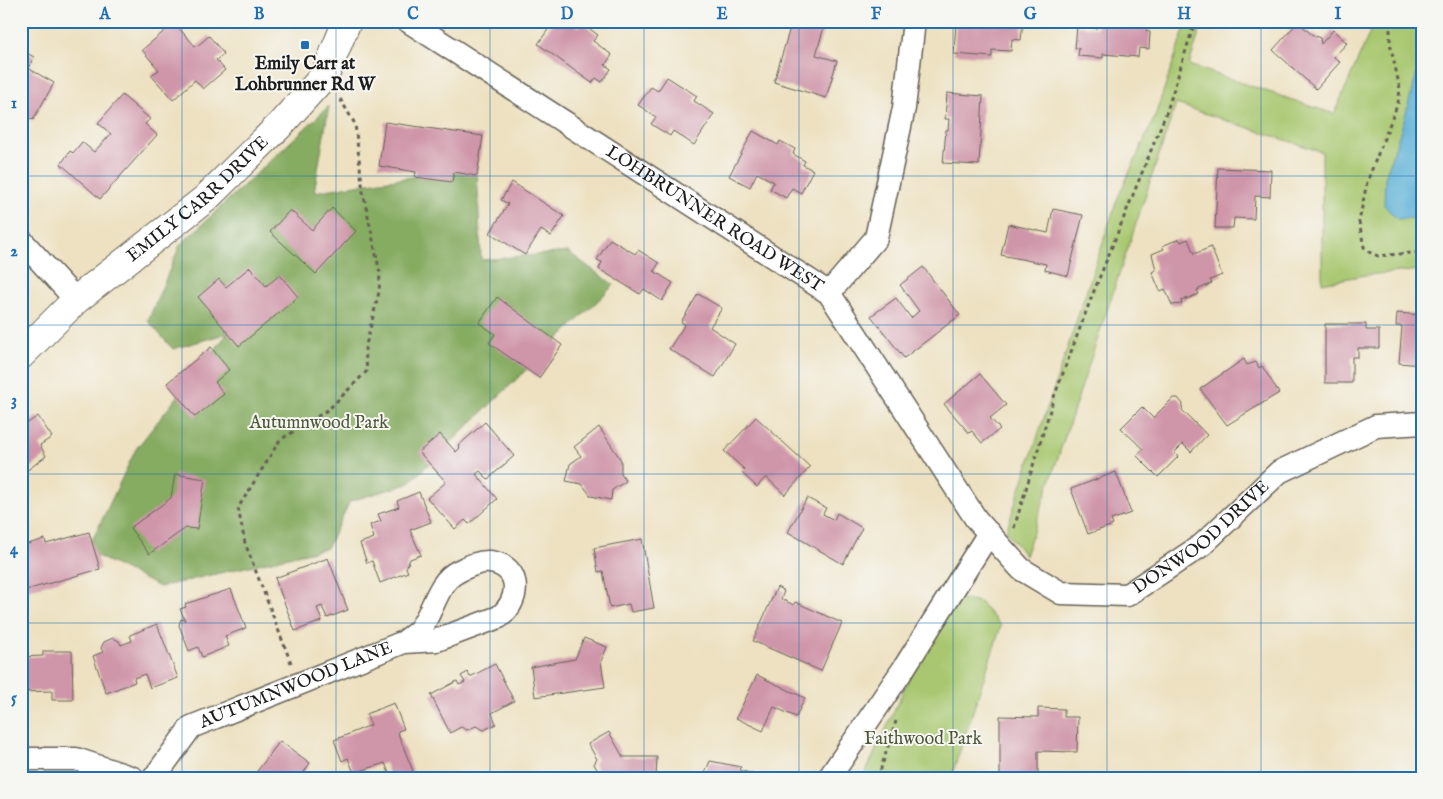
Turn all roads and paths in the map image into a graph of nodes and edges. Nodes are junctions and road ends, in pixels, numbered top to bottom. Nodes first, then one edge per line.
1 (347, 21) edge
2 (408, 21) edge
3 (914, 21) edge
4 (1195, 21) edge
5 (1390, 21) edge
6 (325, 75) junction
7 (21, 240) edge
8 (1422, 252) edge
9 (829, 293) junction
10 (76, 300) junction
11 (21, 355) edge
12 (1422, 423) edge
13 (989, 533) junction
14 (1006, 552) junction
15 (404, 642) junction
16 (299, 683) junction
17 (899, 712) dead end
18 (21, 759) edge
19 (133, 778) edge
20 (154, 778) edge
21 (829, 778) edge
22 (878, 778) edge

1 - 6 street, EMILY CARR DRIVE
2 - 9 street, LOHBRUNNER ROAD WEST
3 - 9 street
4 - 14 path
5 - 8 path
6 - 10 street, EMILY CARR DRIVE
6 - 16 path
7 - 10 street
9 - 13 street, LOHBRUNNER ROAD WEST
10 - 11 street, EMILY CARR DRIVE
12 - 14 street, DONWOOD DRIVE
13 - 14 street, DONWOOD DRIVE
13 - 21 street
15 - 15 street, AUTUMNWOOD LANE
15 - 16 street, AUTUMNWOOD LANE
16 - 20 street, AUTUMNWOOD LANE
17 - 22 path
18 - 19 street

